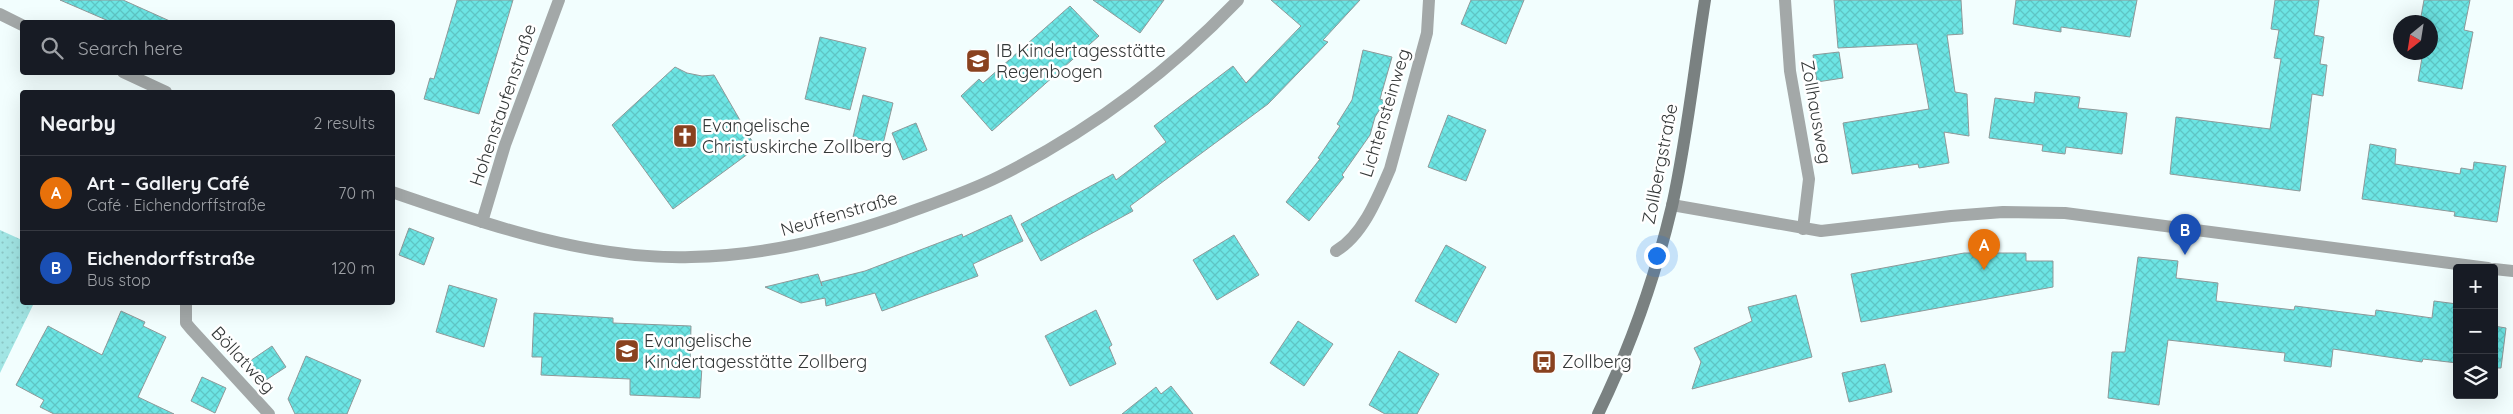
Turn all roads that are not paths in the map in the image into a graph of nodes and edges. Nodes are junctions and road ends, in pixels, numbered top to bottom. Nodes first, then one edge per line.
1 (559, 0) edge
2 (1238, 0) edge
3 (1429, 0) edge
4 (1705, 0) edge
5 (1785, 0) edge
6 (0, 14) edge
7 (20, 24) edge
8 (129, 75) edge
9 (162, 90) edge
10 (395, 193) edge
11 (1672, 205) junction
12 (482, 222) junction
13 (1803, 229) junction
14 (1336, 251) dead end
15 (2457, 264) edge
16 (2498, 269) edge
17 (2513, 271) edge
18 (186, 305) edge
19 (269, 414) edge
20 (1598, 414) edge

1 - 12 street, Hohenstaufenstraße
2 - 12 street, Neuffenstraße
3 - 14 street, Lichtensteinweg
4 - 11 main road, Zollbergstraße
5 - 13 street, Zollhausweg
6 - 7 street
8 - 9 street
10 - 12 street, Neuffenstraße
11 - 13 street
11 - 20 main road, Zollbergstraße
13 - 15 street
16 - 17 street
18 - 19 street, Böllatweg

